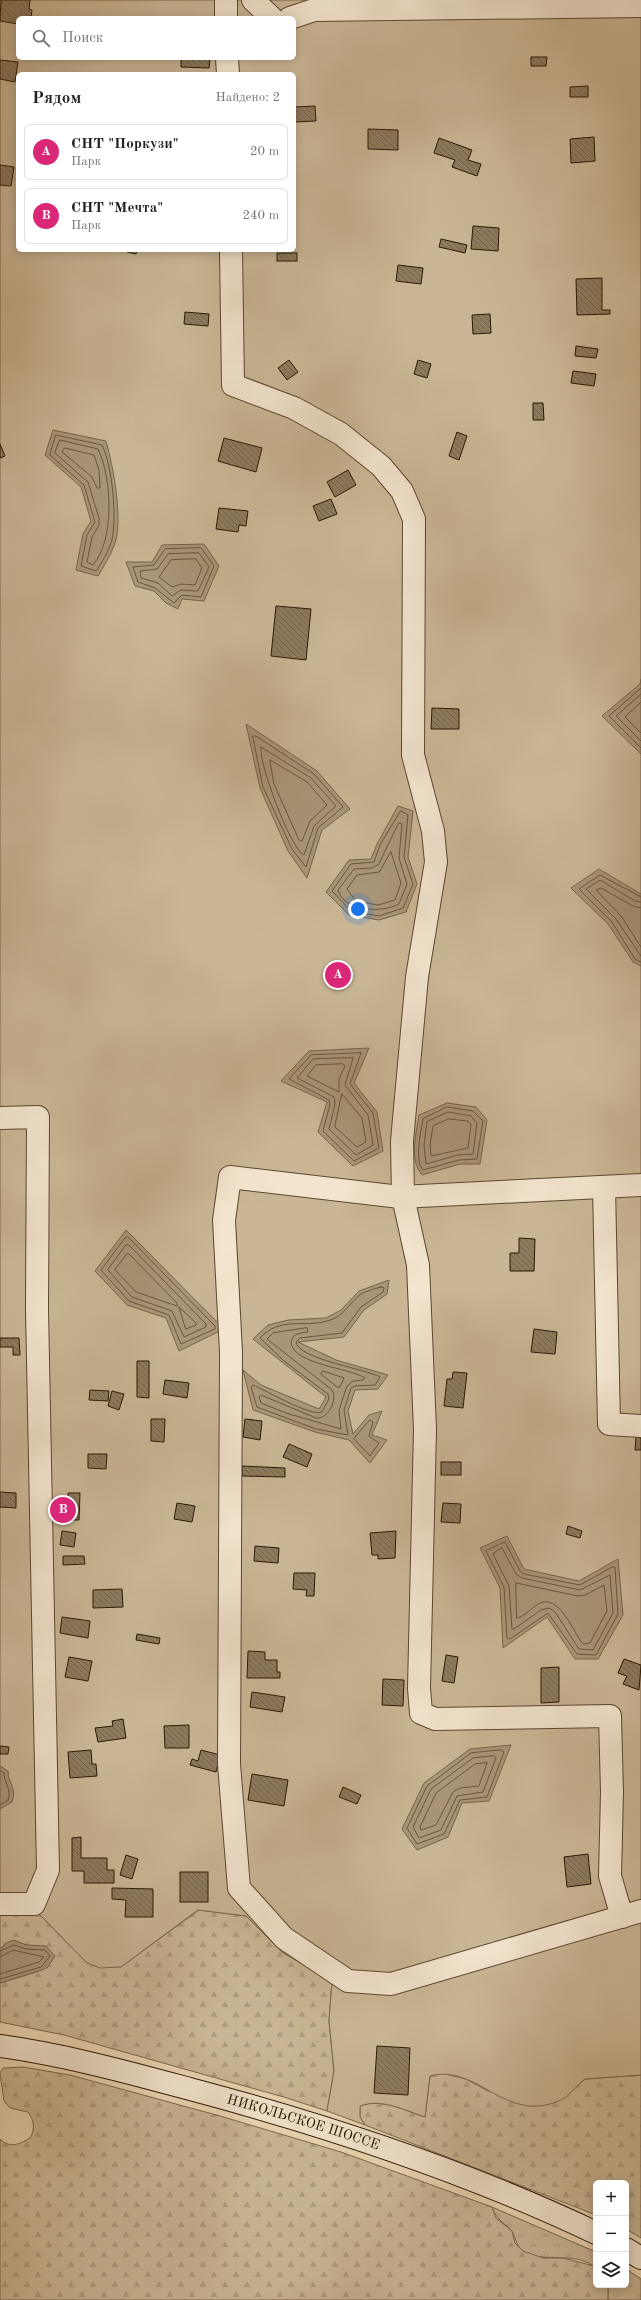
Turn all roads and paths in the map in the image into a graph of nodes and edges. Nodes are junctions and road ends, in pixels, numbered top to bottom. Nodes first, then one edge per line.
1 (226, 0) edge
2 (253, 0) edge
3 (641, 6) edge
4 (226, 16) edge
5 (270, 16) edge
6 (296, 16) edge
7 (227, 60) edge
8 (228, 72) edge
9 (231, 252) edge
10 (0, 1118) edge
11 (641, 1184) edge
12 (604, 1187) junction
13 (403, 1197) junction
14 (641, 1426) edge
15 (0, 1904) edge
16 (632, 1914) edge
17 (0, 2046) edge
18 (593, 2232) edge
19 (629, 2251) edge
20 (641, 2258) edge

1 - 4 street
2 - 5 street
3 - 6 street
7 - 8 street
9 - 13 street
10 - 15 street
11 - 12 street
12 - 13 street
12 - 14 street
13 - 16 street
13 - 16 street
17 - 18 street, НИКОЛЬСКОЕ ШОССЕ
19 - 20 street

